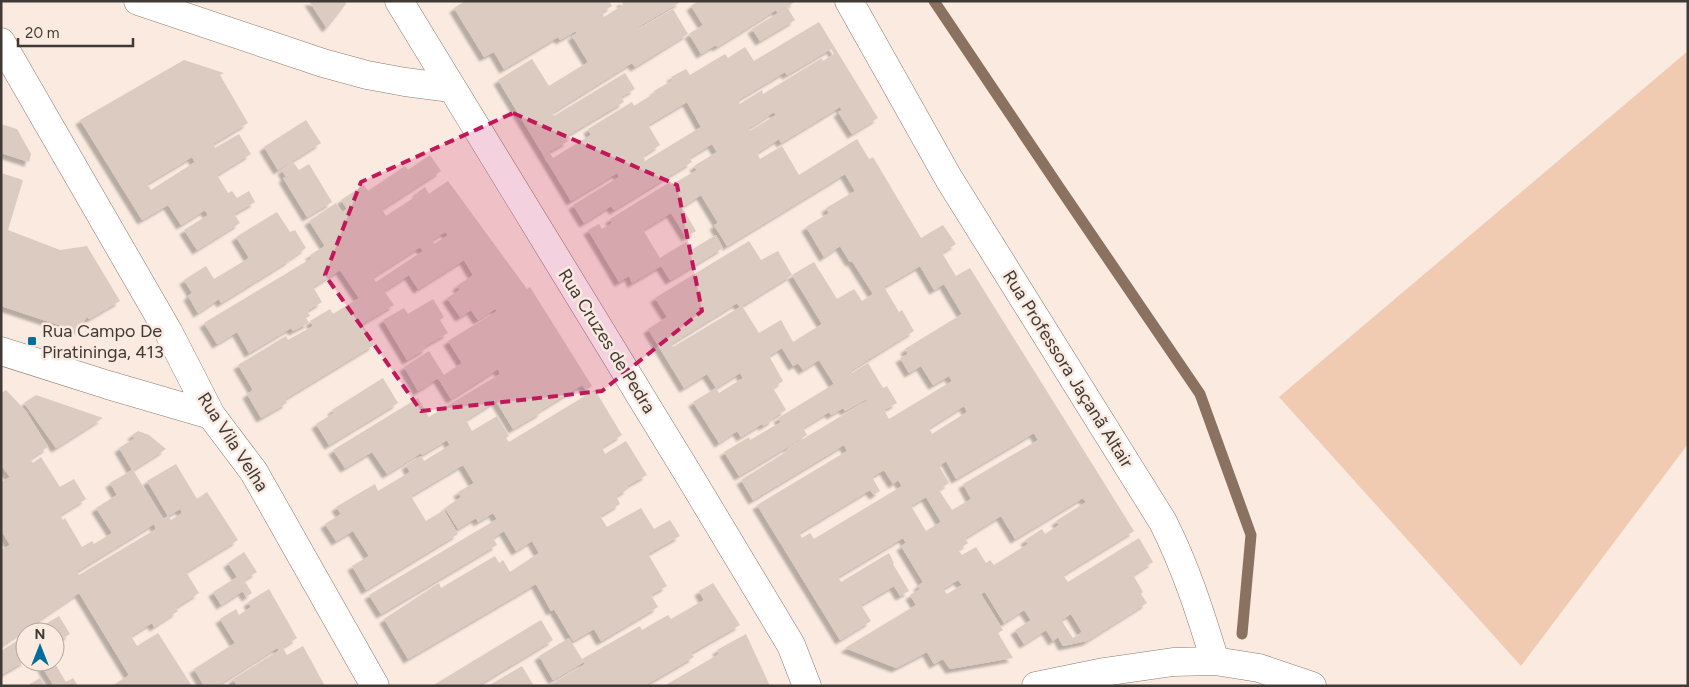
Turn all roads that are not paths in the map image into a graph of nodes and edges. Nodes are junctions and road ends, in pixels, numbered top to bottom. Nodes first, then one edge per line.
1 (138, 1) edge
2 (399, 1) edge
3 (849, 1) edge
4 (1, 42) edge
5 (451, 88) junction
6 (1, 351) edge
7 (211, 415) junction
8 (1215, 661) junction
9 (375, 686) edge
10 (807, 686) edge
11 (1036, 686) edge
12 (1312, 686) edge

1 - 5 street
2 - 5 street, Rua Cruzes de Pedra
3 - 8 street, Rua Professora Jaçanã Altair
4 - 7 street, Rua Vila Velha
5 - 10 street, Rua Cruzes de Pedra
6 - 7 street
7 - 9 street, Rua Vila Velha
8 - 11 street
8 - 12 street

